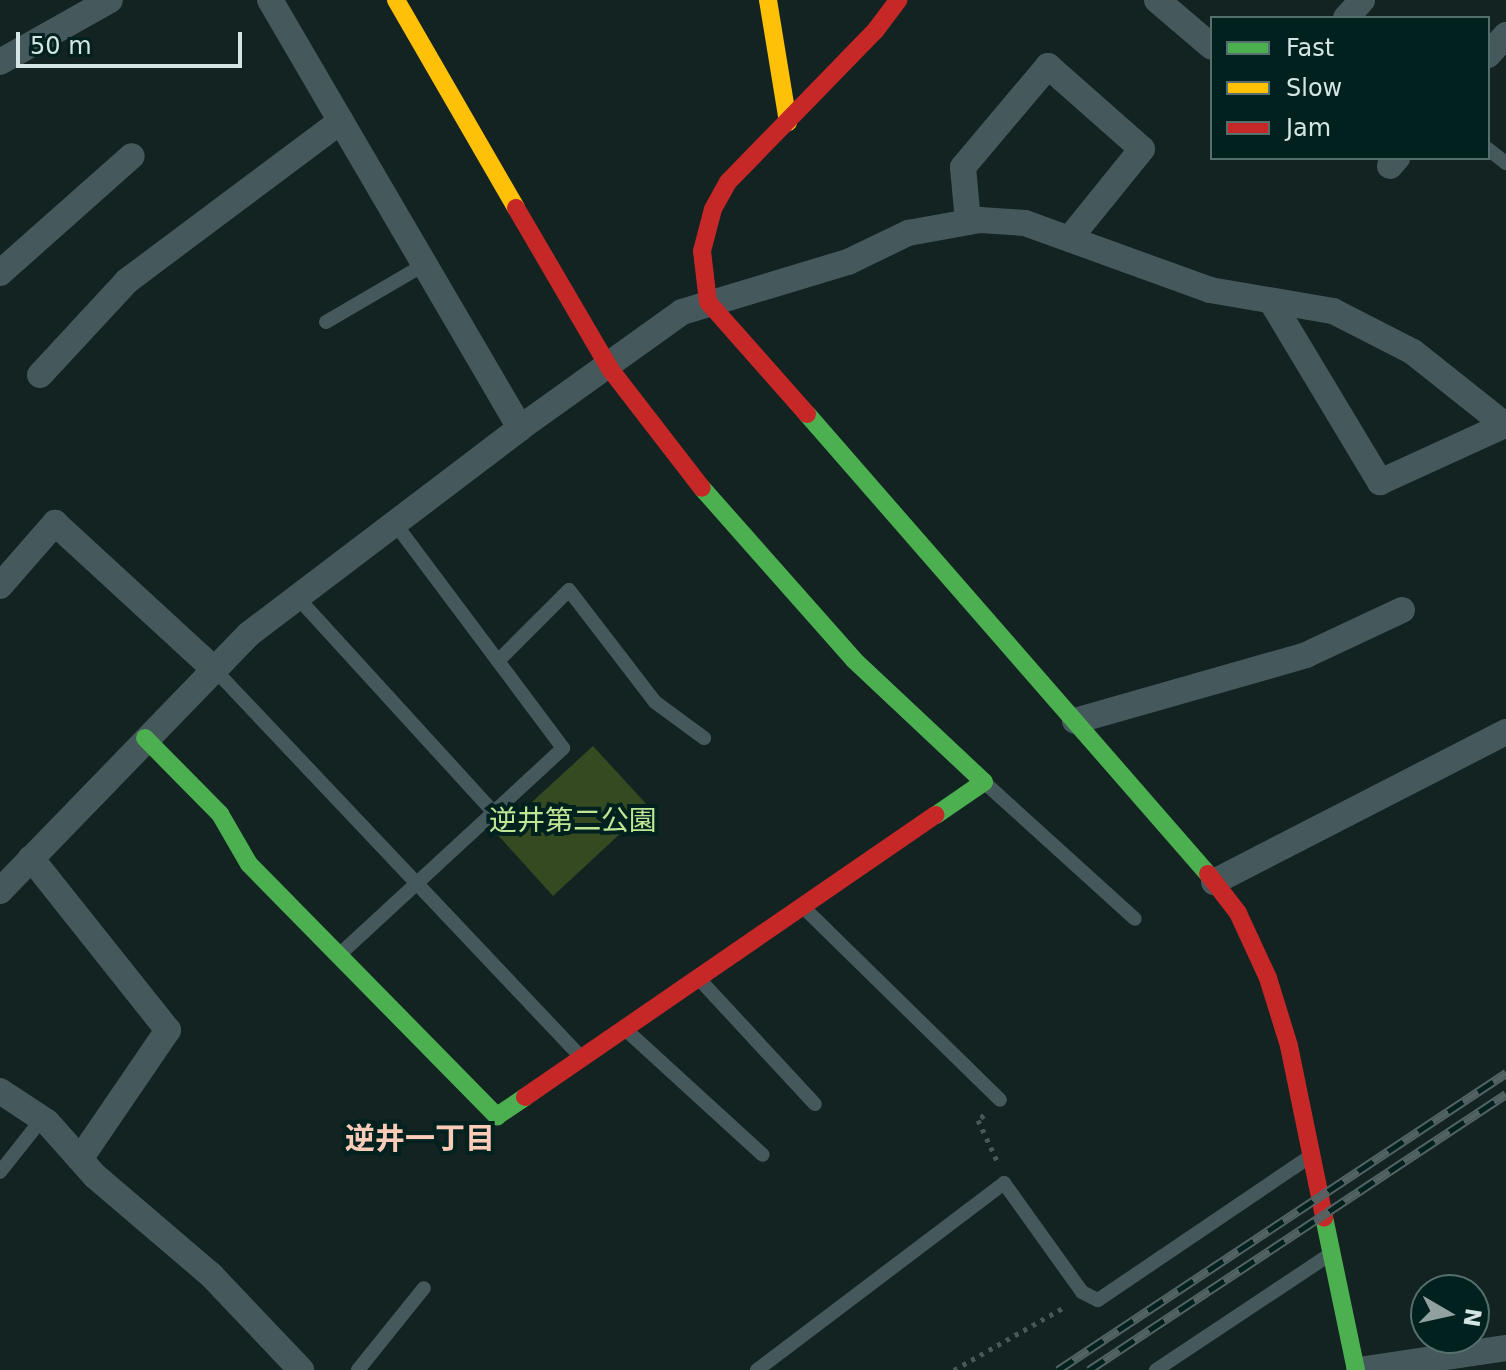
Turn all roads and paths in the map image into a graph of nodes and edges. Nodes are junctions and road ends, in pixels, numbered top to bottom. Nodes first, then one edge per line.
1 (270, 0) edge
2 (396, 0) edge
3 (768, 0) edge
4 (898, 0) edge
5 (1157, 0) edge
6 (97, 3) edge
7 (1506, 35) edge
8 (1210, 45) edge
9 (1490, 53) edge
10 (0, 62) edge
11 (341, 121) junction
12 (788, 122) junction
13 (1490, 151) edge
14 (132, 156) dead end
15 (1506, 163) edge
16 (968, 222) junction
17 (1070, 238) junction
18 (422, 266) junction
19 (0, 273) edge
20 (708, 302) junction
21 (1273, 304) junction
22 (326, 322) dead end
23 (610, 369) junction
24 (40, 375) dead end
25 (1506, 425) edge
26 (520, 428) junction
27 (394, 522) junction
28 (0, 586) edge
29 (297, 597) junction
30 (1402, 610) dead end
31 (498, 661) junction
32 (214, 669) junction
33 (1075, 721) junction
34 (1506, 732) edge
35 (145, 738) junction
36 (704, 738) dead end
37 (984, 782) junction
38 (494, 813) junction
39 (31, 858) junction
40 (1214, 882) junction
41 (418, 885) junction
42 (0, 891) edge
43 (802, 906) junction
44 (1135, 919) dead end
45 (339, 955) junction
46 (697, 977) junction
47 (622, 1027) junction
48 (580, 1056) junction
49 (0, 1091) edge
50 (1000, 1100) joint
51 (815, 1104) dead end
52 (42, 1119) junction
53 (1315, 1153) junction
54 (763, 1155) dead end
55 (80, 1159) junction
56 (0, 1172) edge
57 (1004, 1183) junction
58 (1334, 1251) junction
59 (424, 1288) dead end
60 (1082, 1292) junction
61 (1506, 1348) edge
62 (301, 1370) edge
63 (358, 1370) edge
64 (757, 1370) edge
65 (954, 1370) edge
66 (1156, 1370) edge
67 (1357, 1370) edge

1 - 11 street
2 - 23 street
3 - 12 street
4 - 12 street
5 - 8 street
6 - 10 street
7 - 9 street
11 - 18 street
11 - 24 street
12 - 20 street
13 - 15 lane
14 - 19 street
16 - 17 street
16 - 17 street
16 - 20 street
17 - 21 street
18 - 22 lane
18 - 26 street
20 - 23 street
20 - 33 street
21 - 25 street
21 - 25 street
23 - 26 street
23 - 37 street
26 - 27 street
27 - 29 street
27 - 31 lane
28 - 32 street
29 - 32 street
29 - 38 lane
30 - 33 street
31 - 36 lane
31 - 38 lane
32 - 35 street
32 - 41 lane
33 - 40 street
34 - 40 street
35 - 39 street
35 - 45 street
37 - 43 street
37 - 44 lane
38 - 41 lane
39 - 42 street
39 - 55 street
40 - 53 street
41 - 45 lane
41 - 48 lane
43 - 46 street
43 - 50 lane
45 - 48 street
46 - 47 street
46 - 51 lane
47 - 48 street
47 - 54 lane
49 - 52 street
50 - 57 path
52 - 55 street
52 - 56 lane
53 - 58 street
53 - 60 lane
55 - 62 street
57 - 60 lane
57 - 64 lane
58 - 66 lane
58 - 67 street
59 - 63 lane
60 - 65 path
61 - 67 street

